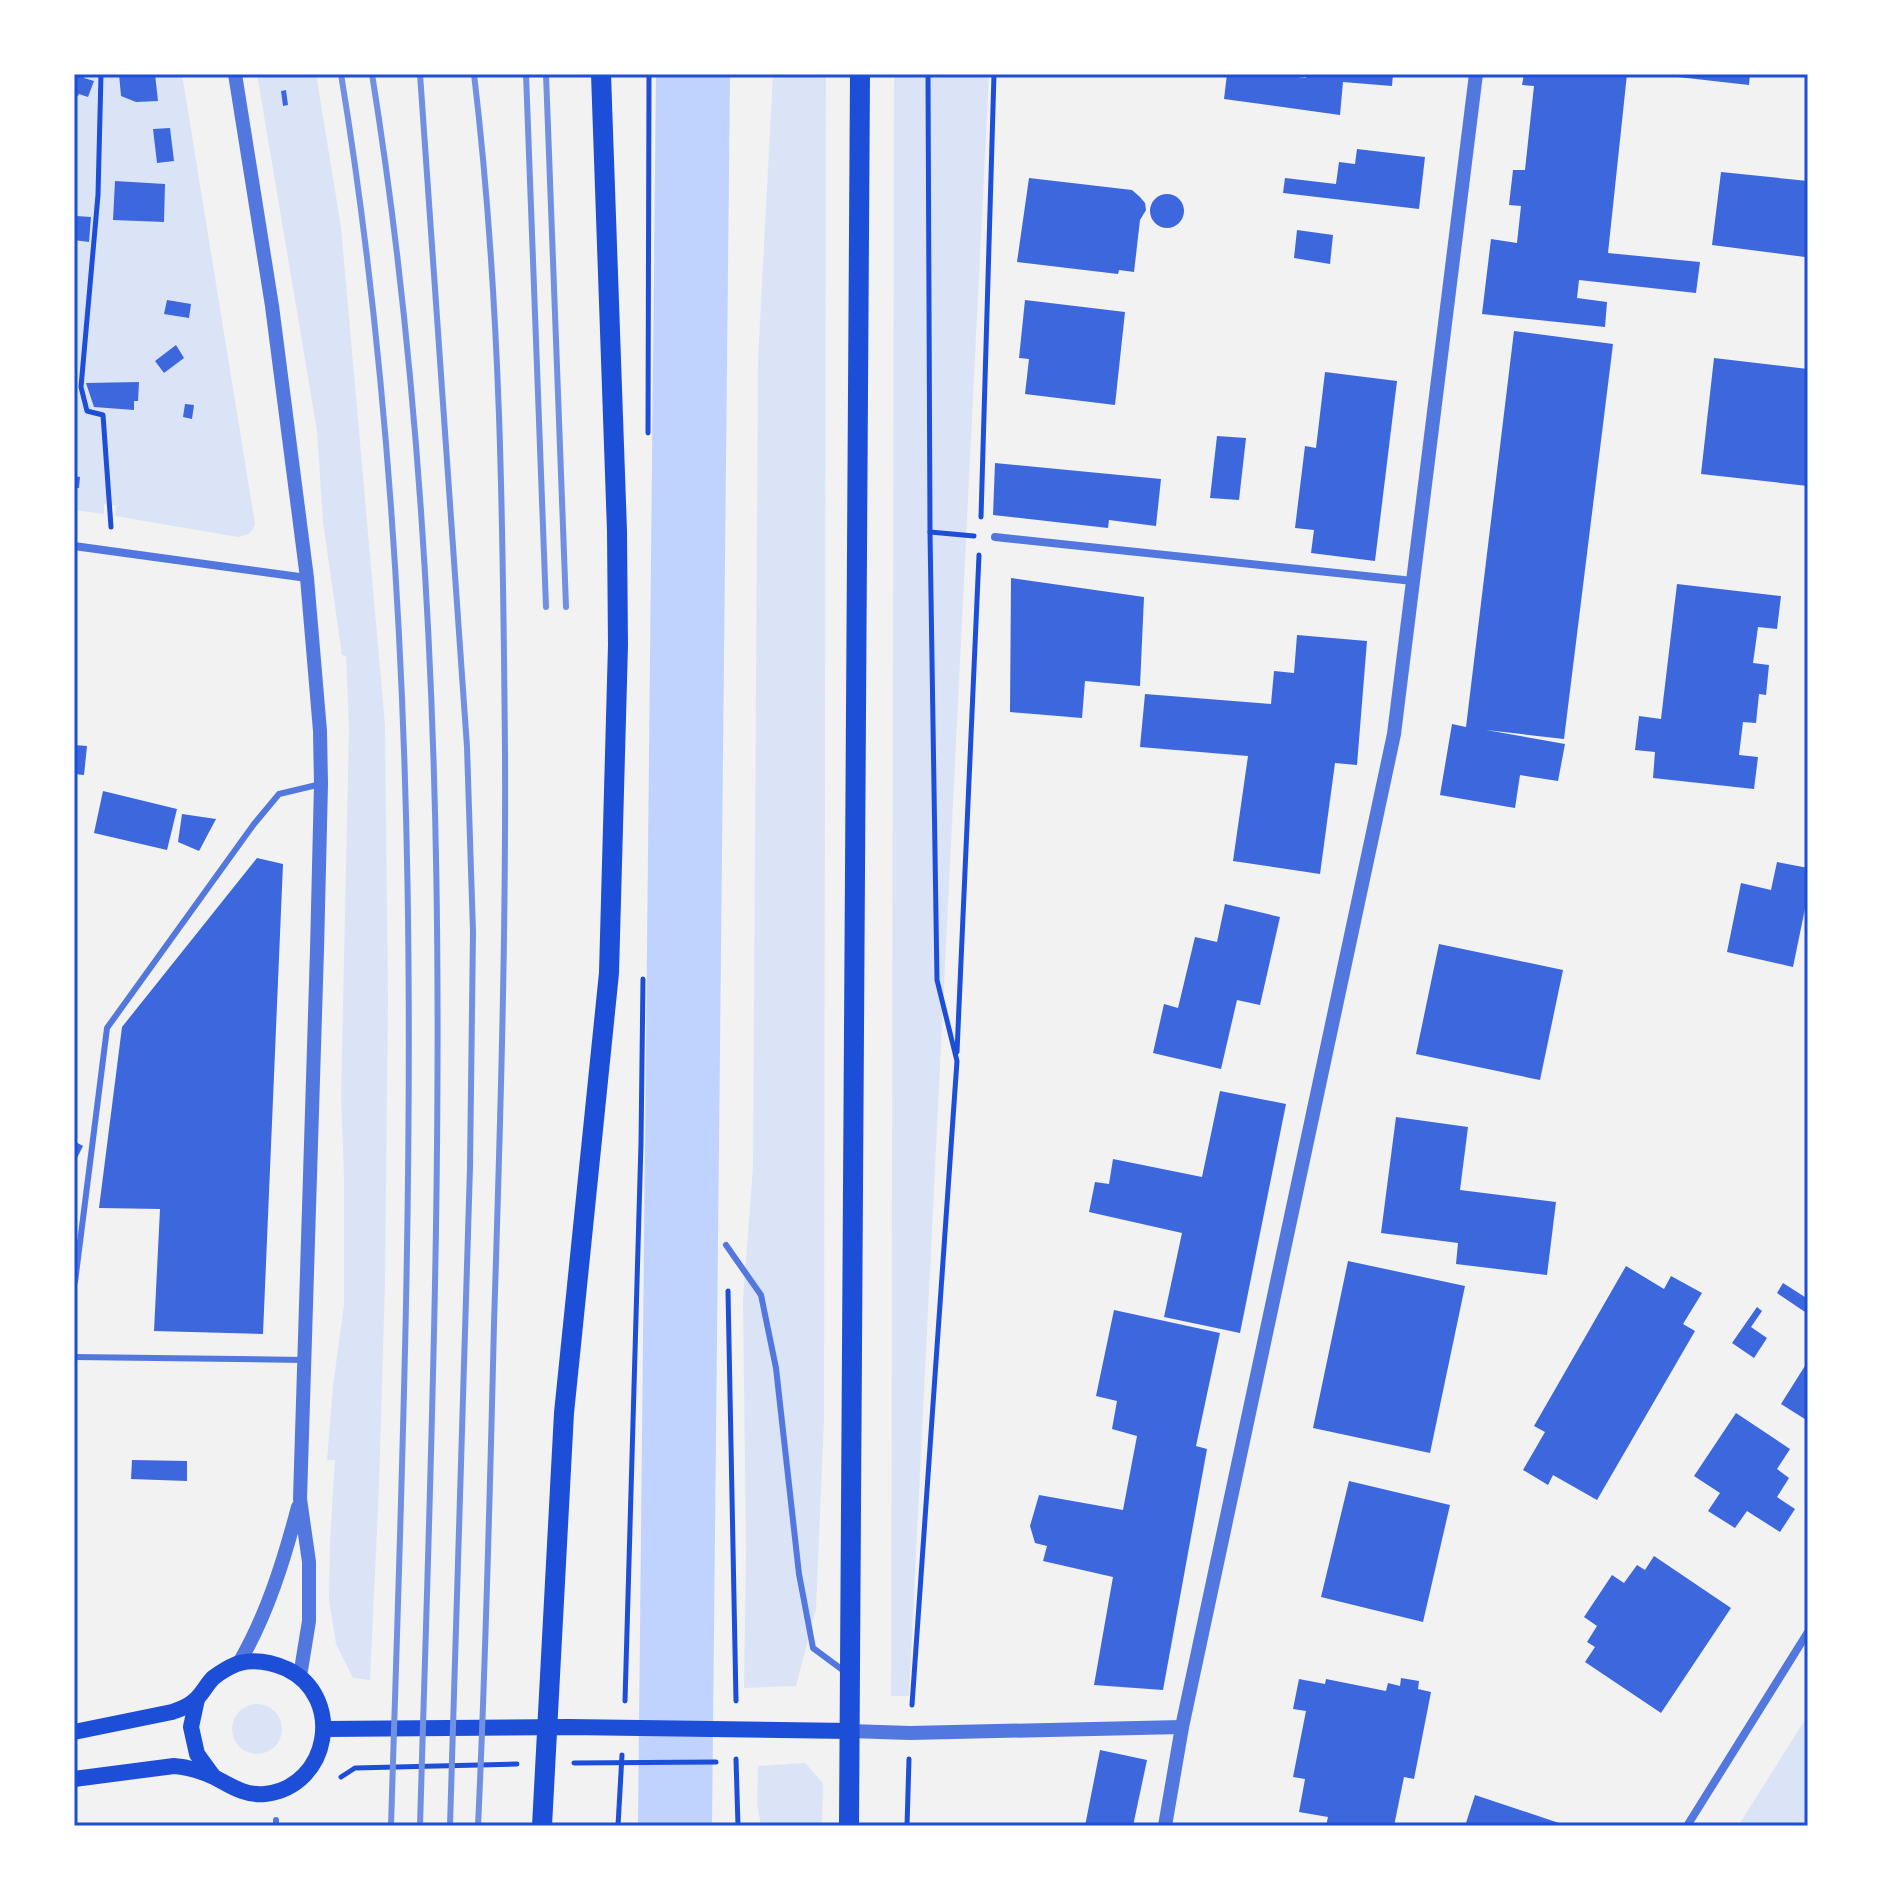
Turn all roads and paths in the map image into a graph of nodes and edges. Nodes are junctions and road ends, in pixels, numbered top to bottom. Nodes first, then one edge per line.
1 (101, 74) edge
2 (235, 74) edge
3 (601, 74) edge
4 (860, 74) edge
5 (928, 74) edge
6 (994, 74) edge
7 (1476, 74) edge
8 (78, 386) edge
9 (930, 532) junction
10 (980, 536) junction
11 (995, 537) joint
12 (74, 546) edge
13 (113, 551) junction
14 (307, 578) junction
15 (1413, 581) junction
16 (321, 784) junction
17 (957, 1061) junction
18 (74, 1216) edge
19 (84, 1217) junction
20 (726, 1245) joint
21 (75, 1282) edge
22 (74, 1357) edge
23 (305, 1360) junction
24 (300, 1499) junction
25 (1808, 1632) edge
26 (239, 1663) junction
27 (300, 1676) junction
28 (850, 1676) junction
29 (197, 1699) junction
30 (736, 1702) dead end
31 (1182, 1727) junction
32 (324, 1729) junction
33 (850, 1731) junction
34 (74, 1732) edge
35 (910, 1733) junction
36 (736, 1748) dead end
37 (909, 1756) dead end
38 (743, 1762) dead end
39 (576, 1763) dead end
40 (523, 1764) dead end
41 (355, 1768) dead end
42 (214, 1777) junction
43 (74, 1779) edge
44 (542, 1826) edge
45 (738, 1826) edge
46 (849, 1826) edge
47 (907, 1826) edge
48 (1165, 1826) edge
49 (1687, 1826) edge

1 - 8 path
2 - 14 street
3 - 44 main road
4 - 28 main road
5 - 9 path
6 - 10 path
7 - 15 street
8 - 13 path
9 - 10 path
9 - 17 path
10 - 11 path
10 - 17 path
11 - 15 street
12 - 13 street
13 - 14 street
14 - 16 street
15 - 31 street
16 - 19 lane
16 - 23 street
17 - 35 path
18 - 19 lane
19 - 21 lane
20 - 28 lane
20 - 30 path
22 - 23 lane
23 - 24 street
24 - 26 street
24 - 27 street
25 - 49 street
26 - 27 main road
26 - 29 main road
27 - 32 main road
28 - 33 main road
29 - 34 main road
29 - 42 main road
31 - 35 street
31 - 48 street
32 - 33 main road
32 - 42 main road
33 - 35 street
33 - 46 main road
36 - 45 path
37 - 47 path
38 - 39 path
40 - 41 path
42 - 43 main road

